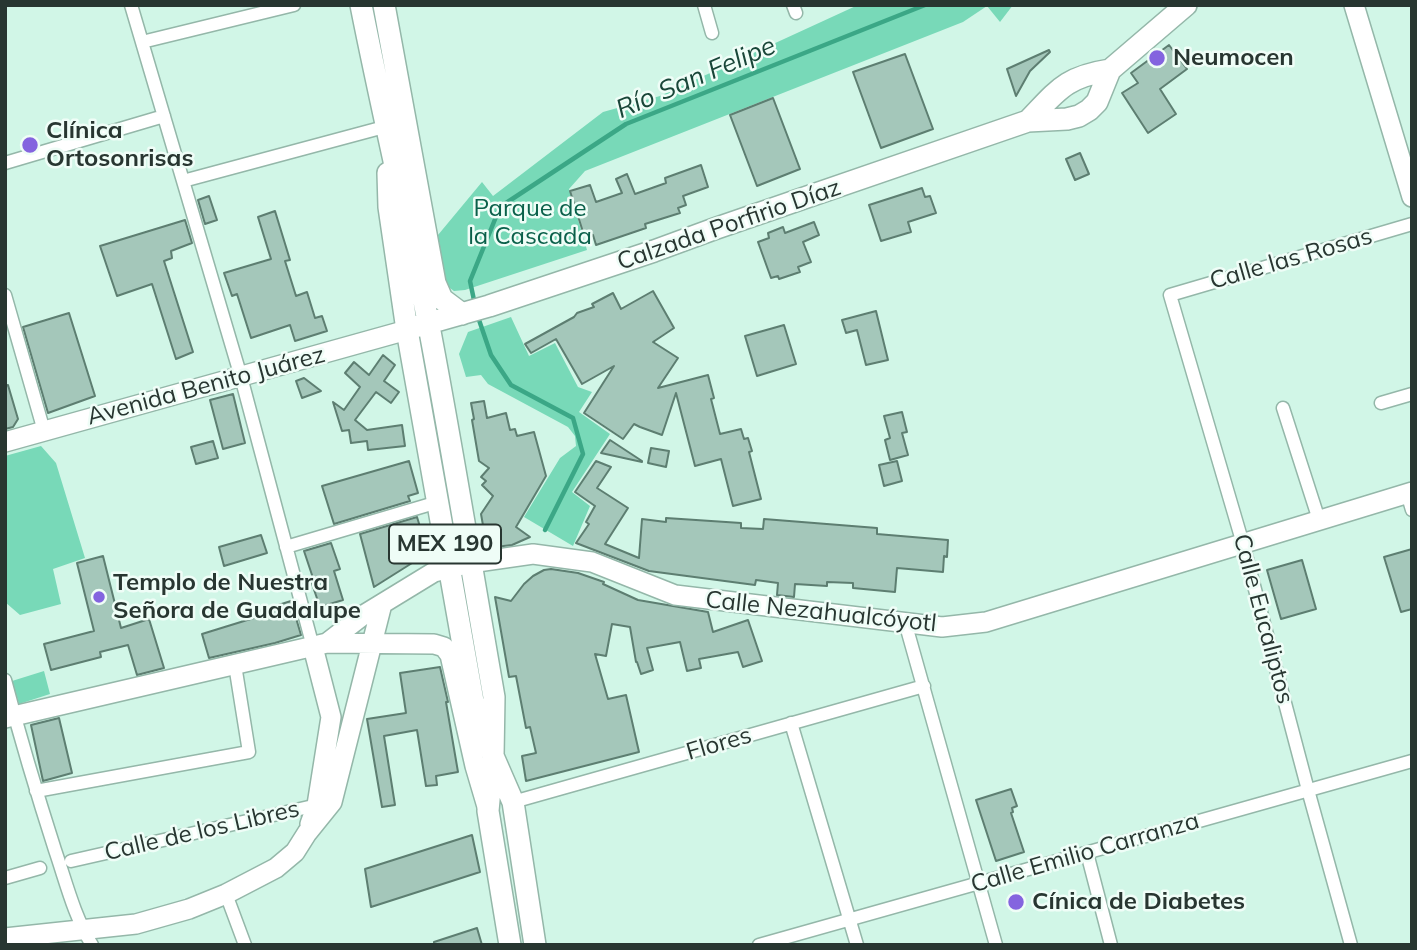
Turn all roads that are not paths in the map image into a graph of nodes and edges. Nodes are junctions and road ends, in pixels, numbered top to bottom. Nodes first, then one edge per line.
1 (131, 5) edge
2 (295, 5) edge
3 (361, 5) edge
4 (384, 5) edge
5 (704, 5) edge
6 (1186, 5) edge
7 (1354, 5) edge
8 (712, 33) dead end
9 (142, 42) junction
10 (1110, 70) junction
11 (400, 93) junction
12 (164, 116) junction
13 (1028, 121) junction
14 (388, 126) junction
15 (5, 163) edge
16 (183, 181) junction
17 (1412, 197) edge
18 (1412, 224) edge
19 (5, 295) edge
20 (1170, 295) joint
21 (462, 314) junction
22 (428, 324) junction
23 (407, 330) junction
24 (241, 377) junction
25 (1412, 394) edge
26 (1381, 403) dead end
27 (1283, 408) dead end
28 (44, 430) junction
29 (5, 442) edge
30 (1410, 498) edge
31 (438, 502) junction
32 (1319, 520) junction
33 (1243, 544) junction
34 (286, 547) junction
35 (460, 566) junction
36 (382, 604) junction
37 (905, 622) junction
38 (372, 644) junction
39 (320, 645) junction
40 (235, 665) junction
41 (5, 680) edge
42 (924, 686) junction
43 (10, 717) edge
44 (791, 723) junction
45 (493, 756) junction
46 (1412, 761) edge
47 (36, 790) junction
48 (1308, 790) junction
49 (513, 802) junction
50 (324, 804) junction
51 (488, 811) junction
52 (1087, 853) junction
53 (71, 861) dead end
54 (40, 868) dead end
55 (5, 878) edge
56 (979, 883) junction
57 (226, 894) junction
58 (850, 919) junction
59 (87, 937) edge
60 (5, 938) edge
61 (245, 945) edge
62 (510, 945) edge
63 (535, 945) edge
64 (759, 945) edge
65 (857, 945) edge
66 (996, 945) edge
67 (1111, 945) edge
68 (1351, 945) edge

1 - 9 street
2 - 9 street
3 - 14 main road, MEX 190
4 - 11 main road
5 - 8 street
6 - 10 main road, Calzada Porfirio Díaz
7 - 17 main road
9 - 12 street
10 - 13 main road, Calzada Porfirio Díaz
10 - 13 main road, Calzada Porfirio Díaz
11 - 14 main road, MEX 190
11 - 21 main road
12 - 15 street
12 - 16 street
13 - 21 main road, Calzada Porfirio Díaz
14 - 16 street
14 - 22 main road, MEX 190
14 - 23 main road, MEX 190
16 - 24 street
18 - 20 street, Calle las Rosas
19 - 28 street
20 - 33 street, Calle Eucaliptos
21 - 22 main road, Calzada Porfirio Díaz
22 - 23 main road, Calzada Porfirio Díaz
22 - 35 main road, MEX 190
23 - 24 main road, Avenida Benito Juárez
23 - 31 main road, MEX 190
24 - 28 main road, Avenida Benito Juárez
24 - 34 street
25 - 26 street
27 - 32 street
28 - 29 main road, Avenida Benito Juárez
30 - 32 main road, Calle Nezahualcóyotl
31 - 34 street
31 - 35 main road, MEX 190
32 - 33 main road, Calle Nezahualcóyotl
33 - 37 main road, Calle Nezahualcóyotl
33 - 48 street, Calle Eucaliptos
34 - 39 street
35 - 36 main road, Calle Nezahualcóyotl
35 - 37 main road, Calle Nezahualcóyotl
35 - 45 main road, MEX 190
36 - 38 main road
36 - 39 main road, Calle Nezahualcóyotl
37 - 42 street
38 - 39 main road
38 - 50 main road
38 - 51 main road
39 - 40 main road
39 - 50 main road
40 - 43 main road
40 - 47 street
41 - 43 street
42 - 44 street, Flores
42 - 56 street
43 - 47 street
44 - 49 street, Flores
44 - 58 street
45 - 49 main road, MEX 190
45 - 51 main road, MEX 190
46 - 48 street, Calle Emilio Carranza
47 - 59 street
48 - 52 street, Calle Emilio Carranza
48 - 68 street, Calle Eucaliptos
49 - 63 main road, MEX 190
50 - 53 street, Calle de los Libres
50 - 57 main road
51 - 62 main road, MEX 190
52 - 56 street, Calle Emilio Carranza
52 - 67 street
54 - 55 street
56 - 58 street, Calle Emilio Carranza
56 - 66 street
57 - 59 main road
57 - 61 street
58 - 64 street, Calle Emilio Carranza
58 - 65 street
59 - 60 main road

